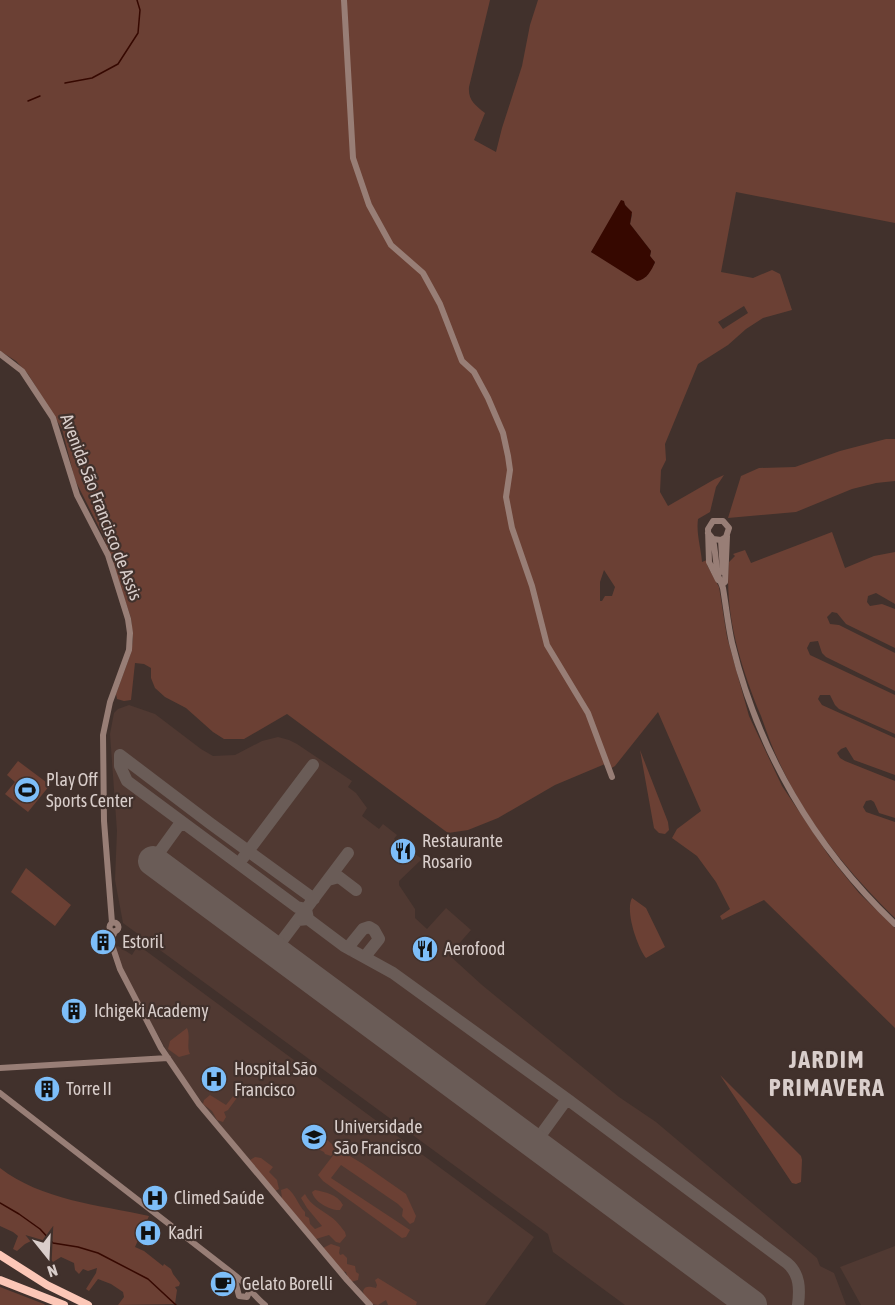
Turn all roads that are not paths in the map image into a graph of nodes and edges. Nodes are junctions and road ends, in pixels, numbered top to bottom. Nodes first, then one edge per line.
1 (344, 0) edge
2 (0, 354) edge
3 (708, 532) junction
4 (728, 534) junction
5 (716, 540) junction
6 (709, 548) junction
7 (718, 574) junction
8 (722, 585) junction
9 (612, 777) dead end
10 (895, 924) edge
11 (161, 1048) junction
12 (168, 1058) junction
13 (151, 1059) junction
14 (0, 1068) edge
15 (0, 1093) edge
16 (0, 1255) edge
17 (0, 1263) edge
18 (12, 1263) junction
19 (227, 1271) junction
20 (0, 1280) edge
21 (247, 1287) junction
22 (237, 1288) junction
23 (261, 1292) dead end
24 (264, 1304) edge
25 (64, 1305) edge
26 (88, 1305) edge
27 (370, 1305) edge

1 - 9 street
2 - 11 street, Avenida São Francisco de Assis
3 - 4 street
3 - 5 street
3 - 6 street
4 - 5 street
4 - 8 street
5 - 6 street
5 - 7 street
6 - 7 street
7 - 8 street
7 - 8 street
8 - 10 street
11 - 12 street, Avenida São Francisco de Assis
11 - 13 street
12 - 13 street
12 - 27 street, Avenida São Francisco de Assis
13 - 14 street
15 - 19 street
16 - 18 main road
17 - 18 main road
18 - 26 main road
19 - 21 street
19 - 22 street
20 - 25 main road
21 - 22 street
21 - 22 street
21 - 24 street
23 - 24 street

